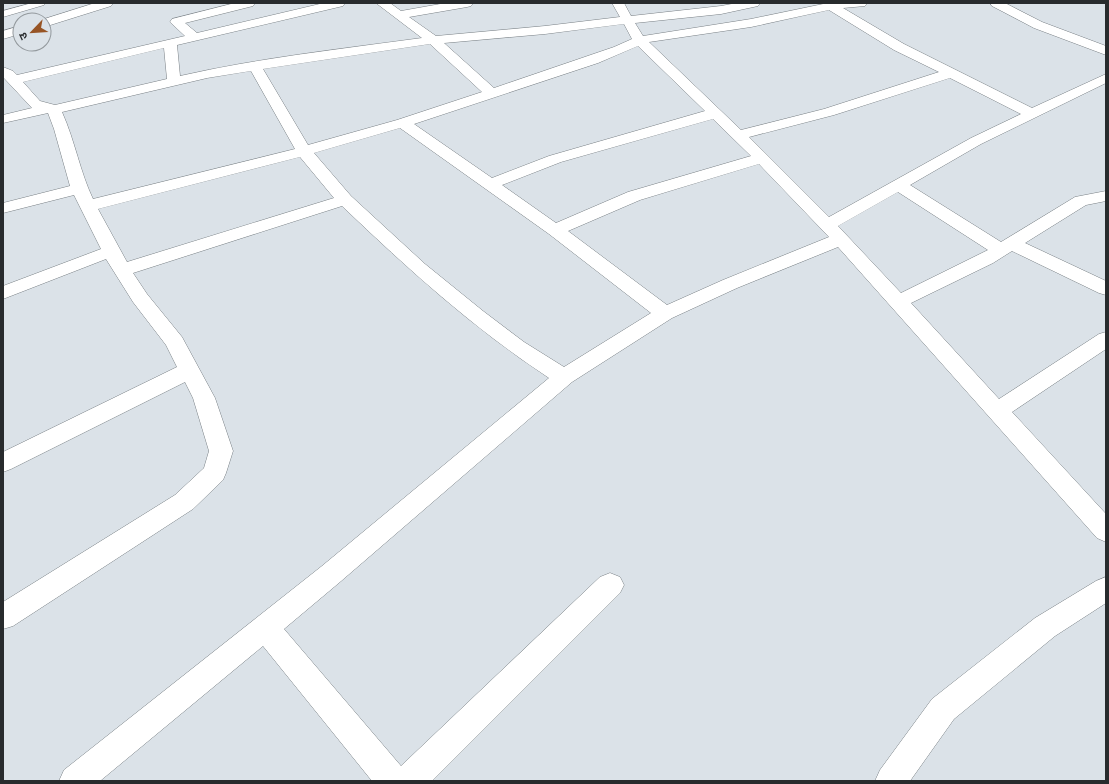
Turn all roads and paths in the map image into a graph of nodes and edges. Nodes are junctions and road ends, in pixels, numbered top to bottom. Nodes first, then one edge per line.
1 (41, 3) edge
2 (107, 3) edge
3 (250, 3) edge
4 (339, 3) edge
5 (382, 3) edge
6 (467, 3) edge
7 (618, 3) edge
8 (754, 3) edge
9 (861, 3) edge
10 (996, 3) edge
11 (831, 6) junction
12 (3, 14) edge
13 (398, 15) junction
14 (52, 20) edge
15 (627, 20) junction
16 (194, 37) junction
17 (433, 40) junction
18 (639, 40) junction
19 (170, 42) junction
20 (1106, 51) edge
21 (255, 66) junction
22 (951, 73) junction
23 (7, 75) edge
24 (1106, 78) edge
25 (174, 82) junction
26 (493, 94) junction
27 (51, 109) junction
28 (716, 113) junction
29 (1034, 114) junction
30 (3, 119) edge
31 (402, 123) junction
32 (738, 134) junction
33 (304, 151) junction
34 (763, 158) junction
35 (491, 184) junction
36 (898, 185) junction
37 (1106, 196) edge
38 (84, 198) junction
39 (345, 200) junction
40 (3, 208) edge
41 (555, 230) junction
42 (834, 232) junction
43 (1005, 247) junction
44 (111, 251) junction
45 (122, 270) junction
46 (1106, 289) edge
47 (3, 293) edge
48 (898, 302) junction
49 (665, 313) junction
50 (1106, 339) edge
51 (190, 370) junction
52 (564, 377) junction
53 (998, 410) junction
54 (3, 463) edge
55 (1103, 522) edge
56 (610, 585) dead end
57 (1106, 589) edge
58 (3, 617) edge
59 (266, 627) junction
60 (75, 781) edge
61 (393, 781) edge
62 (409, 781) edge
63 (891, 781) edge

1 - 12 lane
2 - 14 street
3 - 16 street
4 - 16 street
5 - 13 street
6 - 13 street
7 - 15 street
8 - 15 street
9 - 11 street
10 - 20 street
11 - 18 street
11 - 22 street
13 - 17 street
15 - 17 street
15 - 18 street
16 - 19 street
17 - 21 street
17 - 26 street
18 - 26 street
18 - 28 street
19 - 23 street
19 - 25 street
21 - 25 street
21 - 33 street
22 - 29 street
22 - 32 street
23 - 27 street
24 - 29 street
25 - 27 street
26 - 31 street
27 - 30 street
27 - 38 street
28 - 32 street
28 - 35 street
29 - 36 street
31 - 33 street
31 - 35 street
32 - 34 street
33 - 38 street
33 - 39 street
34 - 41 street
34 - 42 street
35 - 41 street
36 - 42 street
36 - 43 street
37 - 43 street
38 - 40 street
38 - 44 street
39 - 45 street
39 - 52 street
41 - 49 street
42 - 48 street
42 - 49 street
43 - 46 street
43 - 48 street
44 - 45 street
44 - 47 street
45 - 51 street
48 - 53 street
49 - 52 street
50 - 53 street
51 - 54 street
51 - 58 street
52 - 59 street
53 - 55 street
56 - 62 street
57 - 63 street
59 - 60 street
59 - 61 street

